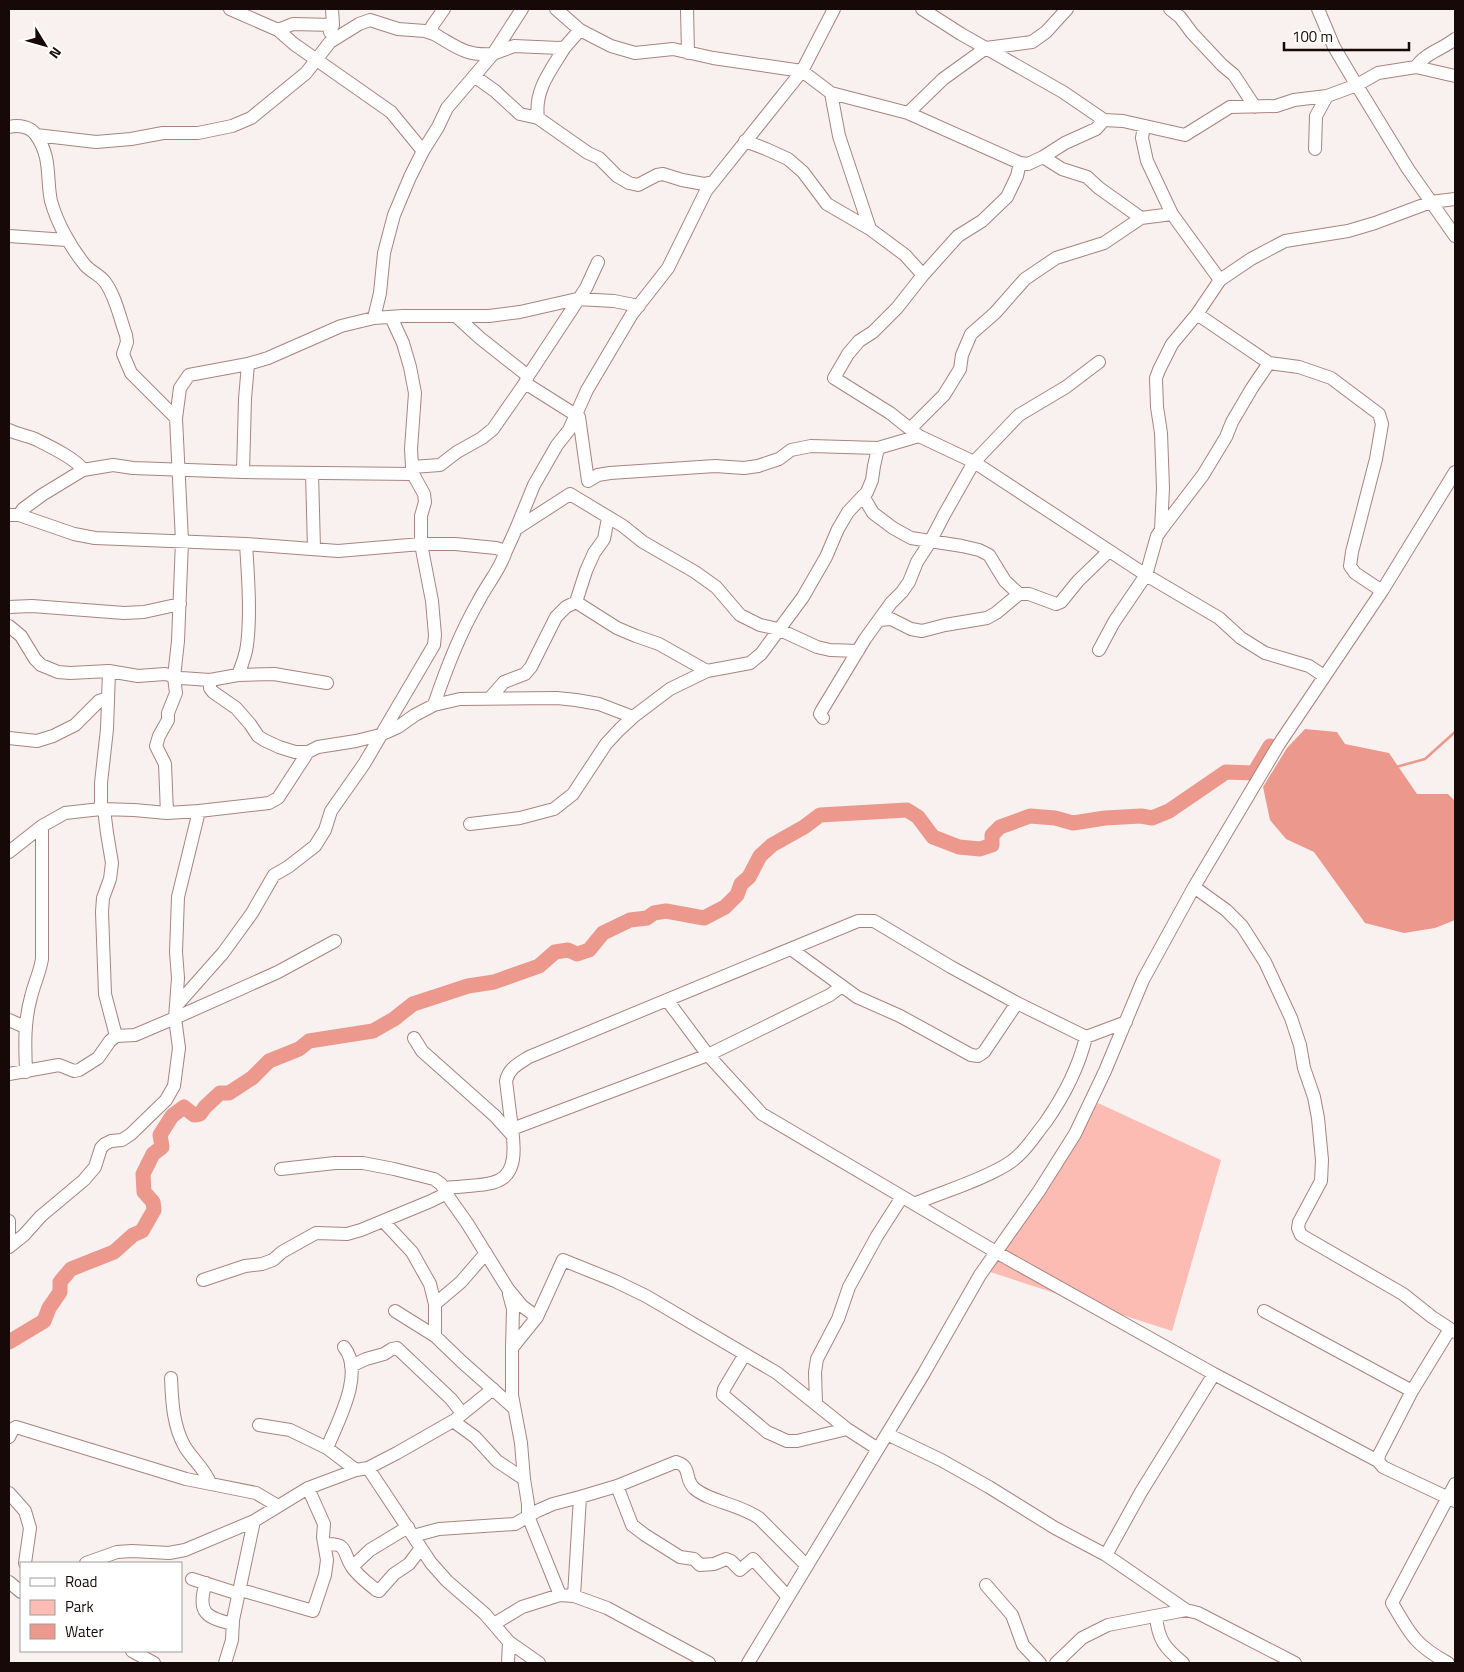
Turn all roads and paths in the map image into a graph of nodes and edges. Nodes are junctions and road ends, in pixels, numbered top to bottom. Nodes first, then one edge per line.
1 (230, 9) edge
2 (332, 9) edge
3 (444, 9) edge
4 (522, 9) edge
5 (556, 9) edge
6 (687, 9) edge
7 (834, 9) edge
8 (922, 9) edge
9 (1067, 9) edge
10 (1318, 9) edge
11 (1176, 12) edge
12 (332, 25) junction
13 (278, 30) junction
14 (580, 30) junction
15 (434, 34) junction
16 (1455, 39) edge
17 (565, 47) junction
18 (986, 48) junction
19 (688, 52) junction
20 (493, 54) junction
21 (320, 57) junction
22 (1416, 67) junction
23 (802, 71) junction
24 (474, 76) junction
25 (1455, 76) edge
26 (1357, 85) junction
27 (831, 93) junction
28 (1328, 96) junction
29 (1255, 106) junction
30 (908, 113) junction
31 (538, 118) junction
32 (1104, 120) junction
33 (1144, 126) junction
34 (9, 127) edge
35 (36, 135) junction
36 (745, 141) junction
37 (1315, 149) dead end
38 (423, 151) junction
39 (1043, 157) junction
40 (1020, 163) junction
41 (713, 182) junction
42 (1455, 200) edge
43 (1431, 202) junction
44 (1172, 214) junction
45 (1141, 218) junction
46 (870, 229) junction
47 (9, 236) edge
48 (1455, 236) edge
49 (67, 240) junction
50 (598, 262) dead end
51 (923, 275) junction
52 (1220, 280) junction
53 (577, 299) junction
54 (638, 306) junction
55 (1197, 314) junction
56 (391, 317) junction
57 (457, 317) junction
58 (374, 318) junction
59 (1099, 362) dead end
60 (1269, 363) junction
61 (248, 364) junction
62 (526, 379) junction
63 (575, 414) junction
64 (176, 418) junction
65 (9, 430) edge
66 (914, 432) junction
67 (878, 448) junction
68 (974, 462) junction
69 (178, 469) junction
70 (83, 470) junction
71 (412, 471) junction
72 (244, 472) junction
73 (1455, 472) edge
74 (312, 473) junction
75 (588, 480) junction
76 (570, 494) junction
77 (863, 496) junction
78 (14, 515) edge
79 (608, 518) junction
80 (516, 529) junction
81 (1161, 530) junction
82 (182, 541) junction
83 (930, 542) junction
84 (246, 544) junction
85 (421, 544) junction
86 (314, 549) junction
87 (506, 551) junction
88 (1109, 551) junction
89 (1146, 575) junction
90 (1382, 591) junction
91 (1018, 594) junction
92 (576, 602) junction
93 (180, 604) junction
94 (9, 607) edge
95 (879, 620) junction
96 (9, 626) edge
97 (778, 629) junction
98 (1099, 650) dead end
99 (858, 651) junction
100 (109, 671) junction
101 (707, 671) junction
102 (238, 675) junction
103 (1324, 676) junction
104 (174, 677) junction
105 (210, 680) junction
106 (327, 683) dead end
107 (108, 698) junction
108 (490, 698) junction
109 (434, 705) junction
110 (633, 717) junction
111 (823, 718) dead end
112 (380, 735) junction
113 (9, 738) edge
114 (308, 752) junction
115 (103, 809) junction
116 (199, 811) junction
117 (167, 813) junction
118 (470, 824) dead end
119 (42, 826) junction
120 (9, 852) edge
121 (1194, 886) junction
122 (335, 941) dead end
123 (791, 949) junction
124 (842, 986) junction
125 (667, 1000) junction
126 (1017, 1003) junction
127 (176, 1012) junction
128 (9, 1020) edge
129 (1126, 1022) junction
130 (25, 1027) junction
131 (116, 1036) junction
132 (1086, 1037) junction
133 (414, 1038) dead end
134 (708, 1054) junction
135 (26, 1072) junction
136 (9, 1074) edge
137 (512, 1133) junction
138 (281, 1169) dead end
139 (445, 1191) junction
140 (902, 1197) junction
141 (914, 1204) junction
142 (383, 1221) junction
143 (9, 1222) edge
144 (9, 1243) edge
145 (9, 1247) edge
146 (486, 1252) junction
147 (996, 1252) junction
148 (203, 1280) dead end
149 (508, 1289) junction
150 (435, 1304) junction
151 (395, 1311) dead end
152 (1264, 1311) dead end
153 (537, 1317) junction
154 (1453, 1331) edge
155 (435, 1336) junction
156 (344, 1347) dead end
157 (512, 1348) junction
158 (745, 1354) junction
159 (350, 1366) junction
160 (1214, 1374) junction
161 (171, 1378) dead end
162 (493, 1389) junction
163 (1412, 1391) junction
164 (816, 1403) junction
165 (514, 1408) junction
166 (458, 1417) junction
167 (259, 1425) dead end
168 (847, 1429) junction
169 (887, 1434) junction
170 (9, 1437) edge
171 (327, 1448) junction
172 (878, 1450) junction
173 (1378, 1461) junction
174 (362, 1469) junction
175 (524, 1479) junction
176 (210, 1483) junction
177 (1455, 1484) edge
178 (617, 1486) junction
179 (308, 1488) junction
180 (9, 1493) edge
181 (580, 1497) junction
182 (1452, 1499) edge
183 (278, 1506) junction
184 (528, 1516) junction
185 (254, 1521) junction
186 (411, 1532) junction
187 (325, 1544) junction
188 (421, 1548) junction
189 (1106, 1555) junction
190 (25, 1562) edge
191 (89, 1562) edge
192 (806, 1566) junction
193 (352, 1567) junction
194 (192, 1579) dead end
195 (9, 1582) edge
196 (206, 1584) junction
197 (986, 1586) dead end
198 (20, 1591) edge
199 (240, 1592) junction
200 (560, 1595) junction
201 (574, 1596) junction
202 (788, 1597) junction
203 (1186, 1610) junction
204 (1156, 1616) junction
205 (233, 1624) junction
206 (494, 1624) junction
207 (508, 1642) junction
208 (134, 1652) edge
209 (1178, 1662) edge
210 (154, 1663) edge
211 (225, 1663) edge
212 (508, 1663) edge
213 (539, 1663) edge
214 (709, 1663) edge
215 (748, 1663) edge
216 (1040, 1663) edge
217 (1056, 1663) edge
218 (1295, 1663) edge
219 (1448, 1663) edge

1 - 13 street
2 - 12 street
3 - 15 street
4 - 20 street
5 - 14 street
6 - 19 street
7 - 23 street
8 - 18 street
9 - 18 street
10 - 26 street
11 - 29 street
12 - 13 street
12 - 21 street
13 - 21 street
14 - 17 street
14 - 19 street
15 - 20 street
15 - 21 street
16 - 22 street
17 - 20 street
17 - 31 street
18 - 30 street
18 - 32 street
19 - 23 street
20 - 24 street
21 - 35 street
21 - 38 street
22 - 25 street
22 - 26 street
23 - 27 street
23 - 36 street
24 - 31 street
24 - 38 street
26 - 28 street
26 - 43 street
27 - 30 street
27 - 46 street
28 - 29 street
28 - 37 street
29 - 33 street
30 - 40 street
31 - 41 street
32 - 33 street
32 - 39 street
33 - 44 street
34 - 35 street
35 - 49 street
36 - 41 street
36 - 46 street
38 - 58 street
39 - 40 street
39 - 45 street
40 - 51 street
41 - 54 street
42 - 43 street
43 - 48 street
43 - 52 street
44 - 45 street
44 - 52 street
45 - 66 street
46 - 51 street
47 - 49 street
49 - 64 street
50 - 53 street
51 - 66 street
52 - 55 street
53 - 54 street
53 - 57 street
53 - 62 street
54 - 63 street
55 - 60 street
55 - 81 street
56 - 57 street
56 - 58 street
56 - 71 street
57 - 62 street
58 - 61 street
59 - 68 street
60 - 81 street
60 - 90 street
61 - 64 street
61 - 72 street
62 - 63 street
62 - 71 street
63 - 75 street
63 - 80 street
64 - 69 street
65 - 70 street
66 - 67 street
66 - 68 street
67 - 75 street
67 - 77 street
68 - 83 street
68 - 88 street
69 - 70 street
69 - 72 street
69 - 82 street
70 - 78 street
71 - 74 street
71 - 85 street
72 - 74 street
73 - 90 street
74 - 86 street
75 - 76 street
76 - 79 street
76 - 80 street
77 - 83 street
77 - 97 street
78 - 82 street
79 - 92 street
79 - 97 street
80 - 87 street
81 - 89 street
82 - 84 street
82 - 93 street
83 - 91 street
83 - 95 street
84 - 86 street
84 - 102 street
85 - 86 street
85 - 87 street
85 - 112 street
87 - 109 street
88 - 89 street
88 - 91 street
89 - 98 street
89 - 103 street
90 - 103 street
91 - 95 street
92 - 101 street
92 - 108 street
93 - 94 street
93 - 104 street
95 - 99 street
96 - 100 street
97 - 99 street
97 - 101 street
99 - 111 street
100 - 104 street
100 - 107 street
101 - 110 street
102 - 105 street
102 - 106 street
103 - 121 street
104 - 105 street
104 - 117 street
105 - 114 street
107 - 113 street
107 - 115 street
108 - 109 street
108 - 110 street
109 - 112 street
110 - 118 street
112 - 114 street
112 - 127 street
114 - 116 street
115 - 117 street
115 - 119 street
115 - 131 street
116 - 117 street
116 - 127 street
119 - 120 street
119 - 130 street
121 - 129 street
121 - 154 street
122 - 127 street
123 - 124 street
123 - 125 street
123 - 126 street
124 - 126 street
124 - 134 street
125 - 134 street
125 - 137 street
126 - 132 street
127 - 131 street
127 - 145 street
128 - 130 street
129 - 132 street
129 - 147 street
130 - 135 street
131 - 135 street
132 - 141 street
133 - 137 street
134 - 137 street
134 - 140 street
135 - 136 street
137 - 139 street
138 - 139 street
139 - 142 street
139 - 146 street
140 - 141 street
140 - 164 street
141 - 147 street
142 - 148 street
142 - 150 street
143 - 144 street
146 - 149 street
146 - 150 street
147 - 160 street
147 - 169 street
149 - 153 street
149 - 157 street
150 - 155 street
151 - 155 street
152 - 163 street
153 - 157 street
153 - 158 street
154 - 163 street
155 - 162 street
156 - 159 street
157 - 165 street
158 - 164 street
158 - 168 street
159 - 166 street
159 - 171 street
160 - 173 street
160 - 189 street
161 - 176 street
162 - 165 street
162 - 166 street
163 - 173 street
164 - 168 street
165 - 175 street
166 - 174 street
166 - 175 street
167 - 171 street
168 - 172 street
169 - 172 street
169 - 189 street
170 - 176 street
171 - 174 street
172 - 192 street
173 - 182 street
174 - 179 street
174 - 186 street
175 - 184 street
176 - 183 street
177 - 182 street
178 - 181 street
178 - 192 street
178 - 202 street
179 - 183 street
179 - 187 street
180 - 190 street
181 - 184 street
181 - 201 street
182 - 219 street
183 - 185 street
184 - 186 street
184 - 200 street
185 - 191 street
185 - 199 street
186 - 188 street
186 - 193 street
187 - 193 street
187 - 199 street
188 - 193 street
188 - 206 street
189 - 203 street
192 - 202 street
194 - 196 street
195 - 198 street
196 - 199 street
196 - 205 street
197 - 216 street
199 - 205 street
200 - 201 street
200 - 206 street
201 - 214 street
202 - 215 street
203 - 204 street
203 - 218 street
204 - 209 street
204 - 217 street
205 - 211 street
206 - 207 street
207 - 212 street
207 - 213 street
208 - 210 street

